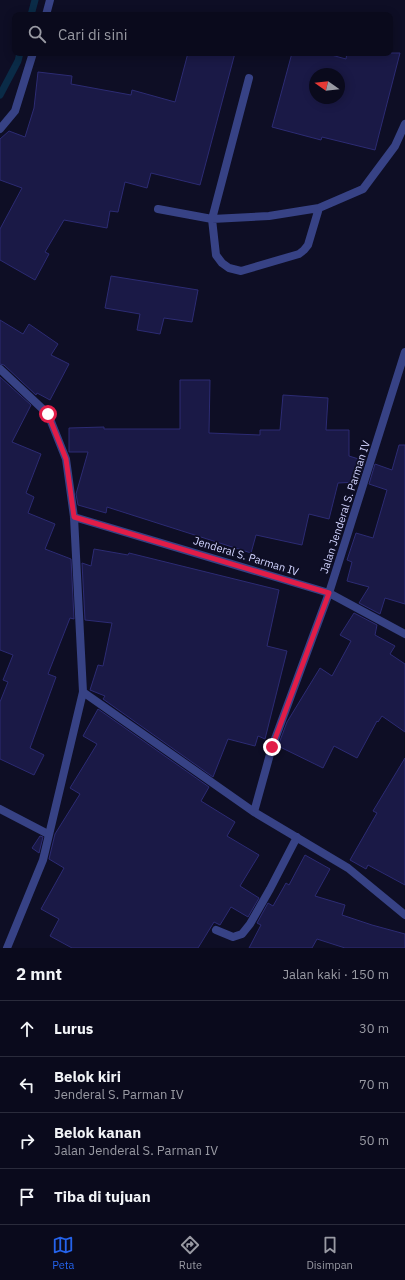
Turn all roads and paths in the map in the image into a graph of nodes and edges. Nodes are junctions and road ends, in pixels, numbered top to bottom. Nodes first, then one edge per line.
1 (50, 0) edge
2 (47, 12) edge
3 (33, 56) edge
4 (249, 78) dead end
5 (405, 124) edge
6 (0, 129) edge
7 (318, 208) junction
8 (158, 209) dead end
9 (212, 219) junction
10 (405, 352) edge
11 (0, 369) edge
12 (74, 517) junction
13 (329, 593) junction
14 (405, 634) edge
15 (83, 692) junction
16 (0, 809) edge
17 (254, 812) junction
18 (48, 834) junction
19 (297, 838) junction
20 (405, 915) edge
21 (216, 930) dead end
22 (7, 948) edge

1 - 2 street
3 - 6 street
4 - 9 street
5 - 7 street
7 - 9 street
7 - 9 street
8 - 9 street
10 - 13 street, Jalan Jenderal S. Parman IV
11 - 12 street
12 - 13 street, Jenderal S. Parman IV
12 - 15 street
13 - 14 street, Jenderal S. Parman IV
13 - 17 street, Jalan Jenderal S. Parman IV
15 - 17 street
15 - 18 street
16 - 18 street
17 - 19 street
18 - 22 street
19 - 20 street
19 - 21 street

